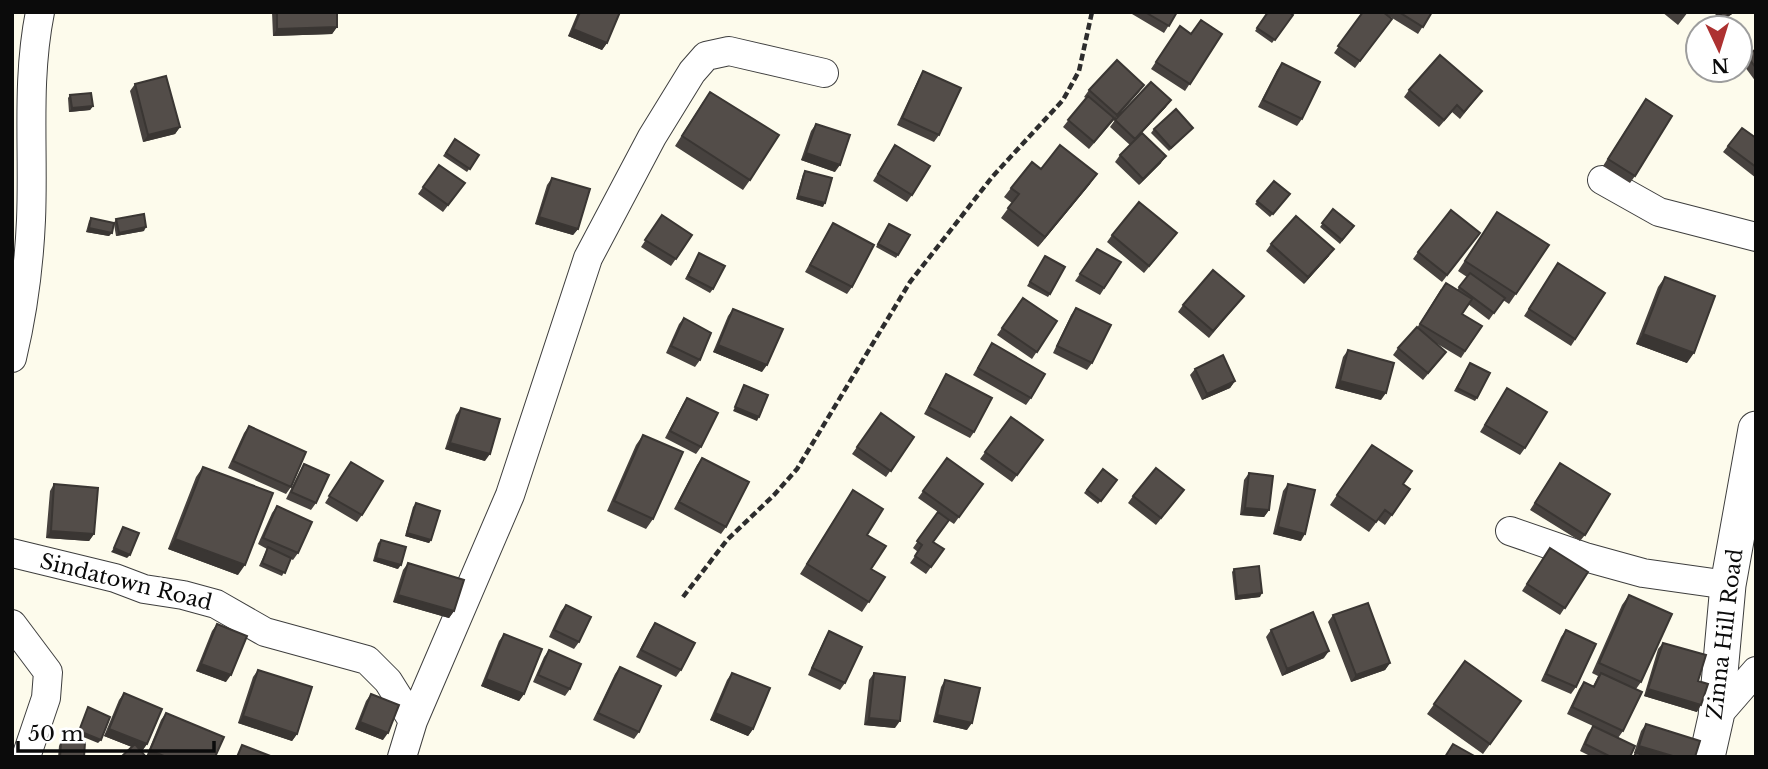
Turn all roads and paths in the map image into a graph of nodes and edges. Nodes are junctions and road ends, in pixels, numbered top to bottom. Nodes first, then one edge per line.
1 (40, 12) edge
2 (1092, 12) edge
3 (824, 73) dead end
4 (1602, 180) dead end
5 (1756, 237) edge
6 (12, 358) edge
7 (1756, 429) edge
8 (1510, 531) dead end
9 (12, 553) edge
10 (1728, 585) junction
11 (683, 597) dead end
12 (12, 624) edge
13 (1756, 671) edge
14 (1716, 717) junction
15 (413, 721) junction
16 (26, 757) edge
17 (402, 757) edge
18 (1707, 757) edge

1 - 6 street
2 - 11 path
3 - 15 street
4 - 5 street
7 - 10 street, Zinna Hill Road
8 - 10 street
9 - 15 street, Sindatown Road
10 - 14 street, Zinna Hill Road
12 - 16 street
13 - 14 street
14 - 18 street, Zinna Hill Road
15 - 17 street

